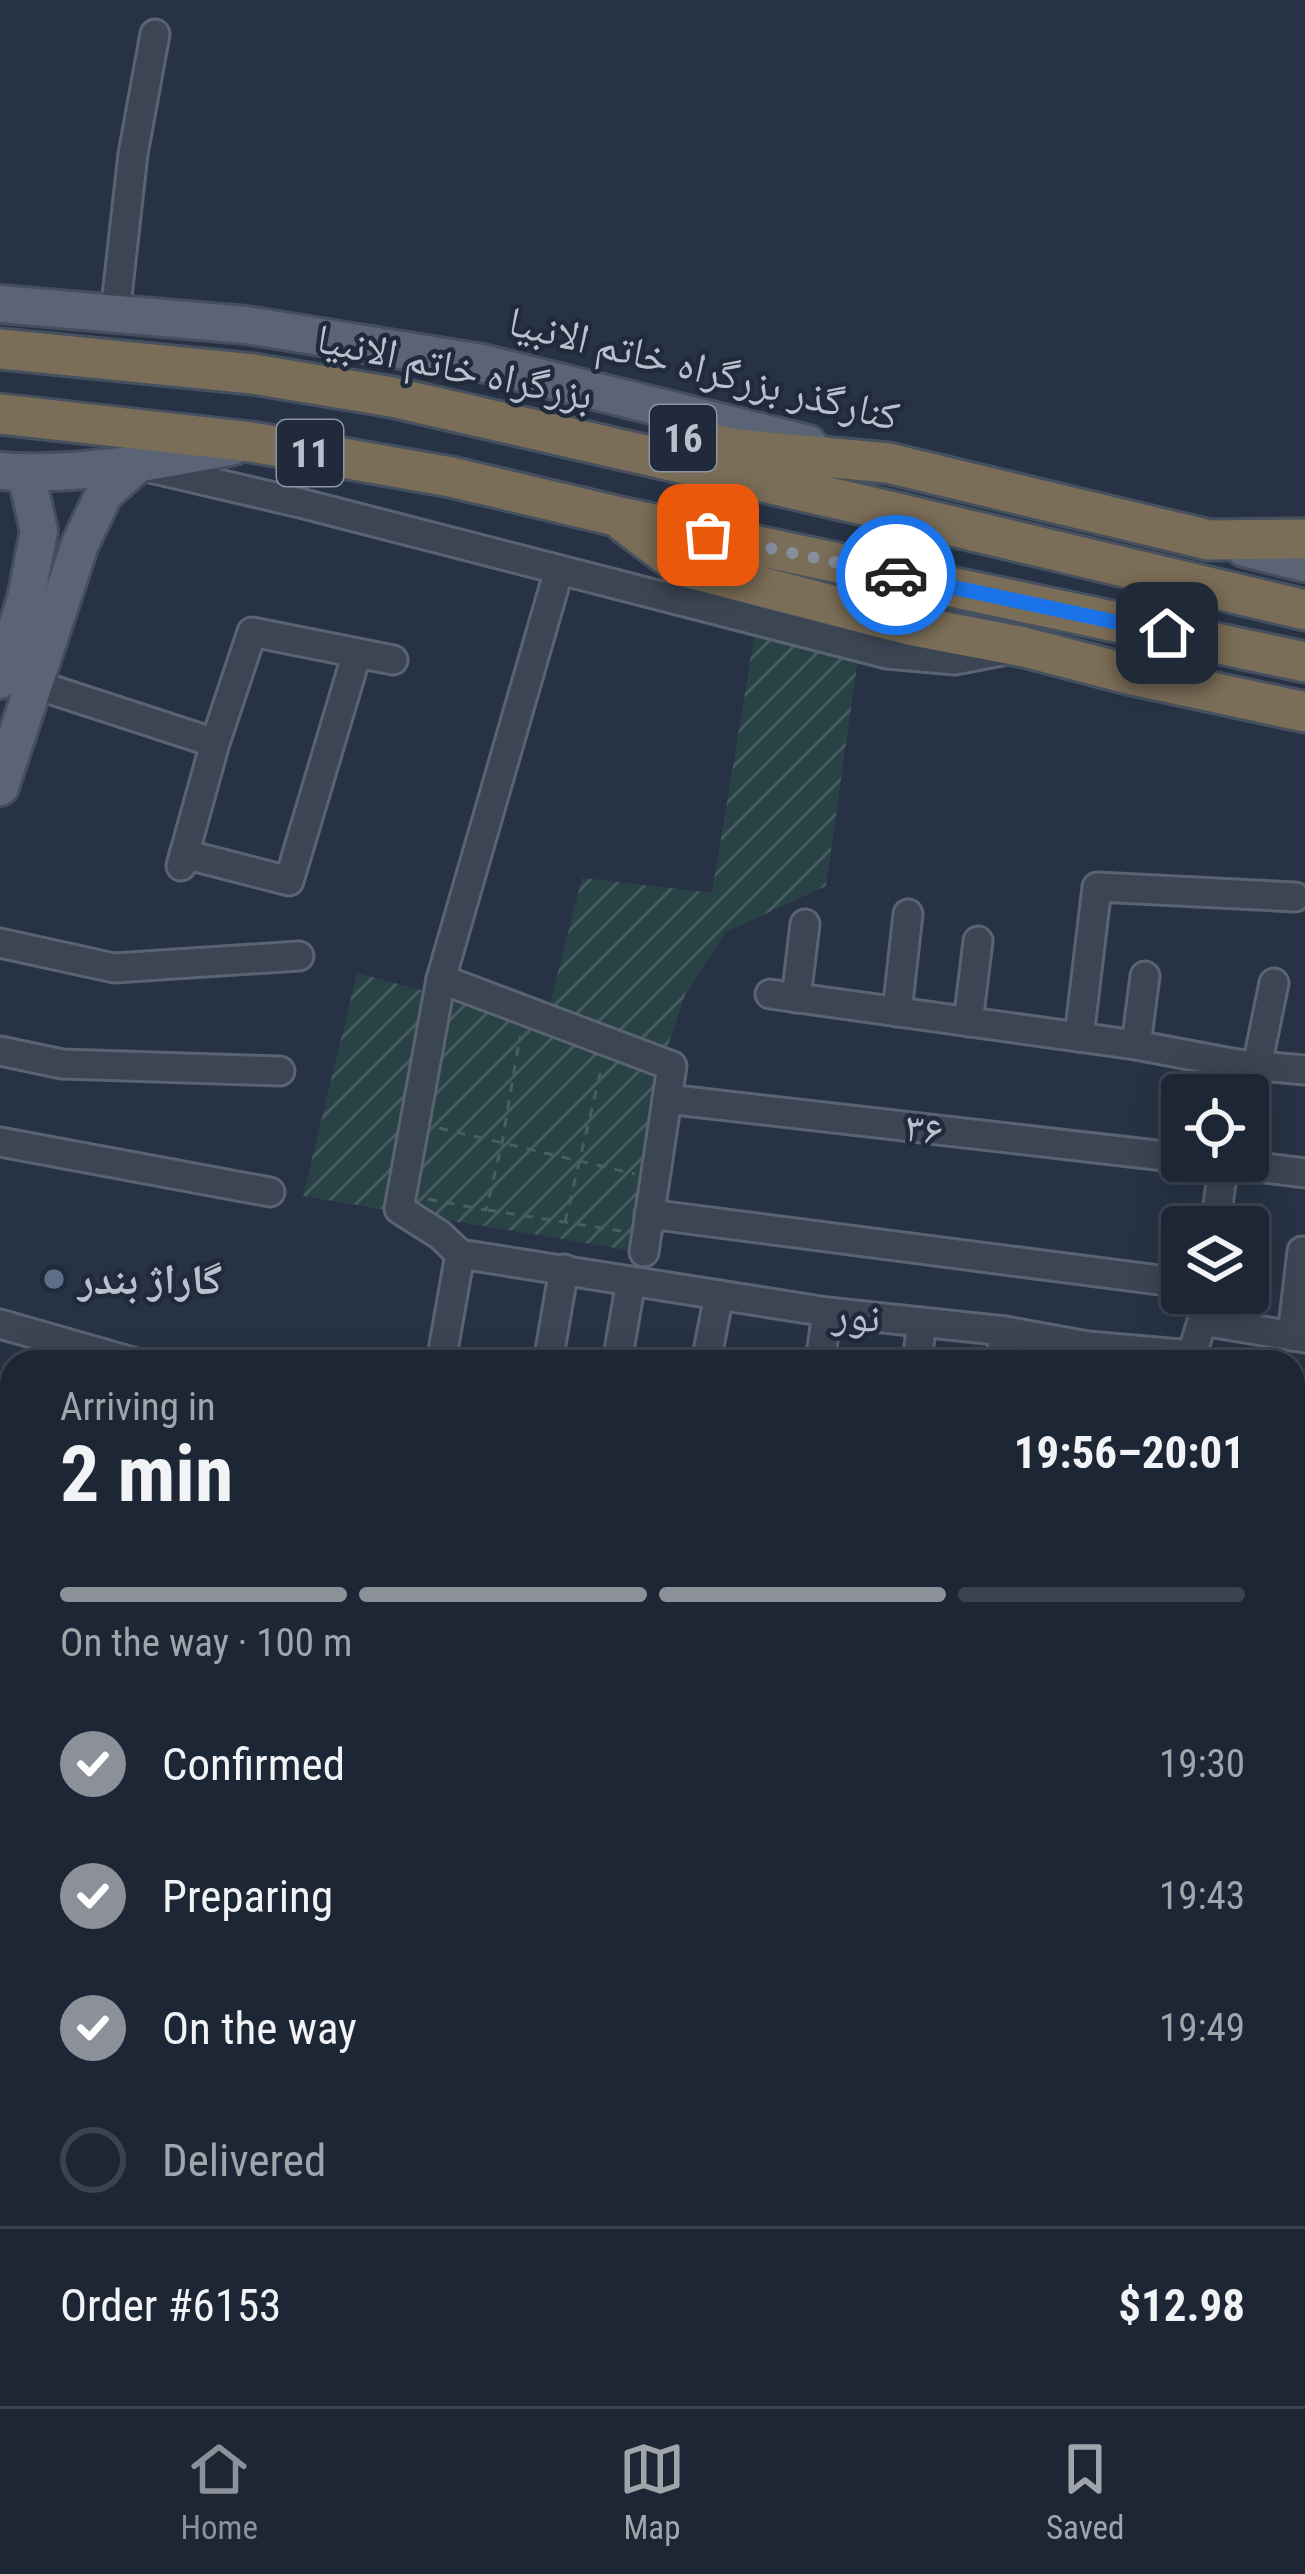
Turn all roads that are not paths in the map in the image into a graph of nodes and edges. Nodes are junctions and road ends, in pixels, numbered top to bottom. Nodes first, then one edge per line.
1 (155, 34) dead end
2 (0, 304) edge
3 (115, 314) junction
4 (0, 346) edge
5 (0, 414) edge
6 (479, 419) junction
7 (251, 442) junction
8 (888, 463) junction
9 (136, 465) junction
10 (13, 472) edge
11 (616, 516) junction
12 (1305, 539) edge
13 (1209, 540) junction
14 (1305, 563) edge
15 (559, 570) junction
16 (1305, 610) edge
17 (34, 628) junction
18 (1024, 647) junction
19 (357, 653) junction
20 (393, 660) dead end
21 (1305, 662) edge
22 (17, 682) edge
23 (1294, 713) edge
24 (214, 743) junction
25 (0, 787) edge
26 (1295, 897) dead end
27 (908, 914) dead end
28 (805, 924) dead end
29 (978, 941) dead end
30 (0, 943) edge
31 (299, 956) dead end
32 (1145, 976) dead end
33 (441, 979) junction
34 (1274, 983) dead end
35 (897, 1012) junction
36 (968, 1022) junction
37 (1078, 1037) junction
38 (1136, 1045) junction
39 (0, 1051) edge
40 (1247, 1065) junction
41 (1305, 1070) edge
42 (280, 1071) dead end
43 (1243, 1074) edge
44 (667, 1099) junction
45 (0, 1142) edge
46 (1161, 1156) edge
47 (1269, 1168) edge
48 (1305, 1173) edge
49 (270, 1192) dead end
50 (1302, 1251) edge
51 (460, 1255) junction
52 (564, 1269) junction
53 (1161, 1280) edge
54 (631, 1282) junction
55 (719, 1295) junction
56 (827, 1312) junction
57 (1202, 1314) edge
58 (1226, 1314) edge
59 (922, 1322) junction
60 (0, 1324) edge
61 (1005, 1331) junction
62 (1299, 1337) edge
63 (91, 1350) edge
64 (443, 1350) edge
65 (550, 1350) edge
66 (619, 1350) edge
67 (708, 1350) edge
68 (822, 1350) edge
69 (918, 1350) edge
70 (1002, 1350) edge
71 (1072, 1350) edge
72 (1193, 1350) edge

1 - 3 street
2 - 3 main road, کنارگذر بزرگراه خاتم الانبیا
3 - 8 main road, کنارگذر بزرگراه خاتم الانبیا
4 - 6 highway, بزرگراه خاتم الانبیا / 16
5 - 7 highway, 11
6 - 8 highway, 16
6 - 16 highway, بزرگراه خاتم الانبیا / 16
7 - 9 main road
7 - 11 highway, 11
8 - 13 highway, کنارگذر بزرگراه خاتم الانبیا / 16
9 - 10 main road
9 - 15 street
9 - 17 main road
10 - 17 main road
11 - 18 highway
11 - 21 highway, 11
12 - 13 highway
13 - 14 main road, کنارگذر بزرگراه خاتم الانبیا
15 - 18 street
15 - 33 street
17 - 22 main road
18 - 23 highway
19 - 20 street
19 - 24 street
19 - 24 street
22 - 24 street
22 - 25 main road
26 - 37 street
27 - 35 street
28 - 35 street
29 - 36 street
30 - 31 street
32 - 38 street
33 - 44 street
33 - 51 street
34 - 40 street
35 - 36 street
36 - 37 street
37 - 38 street
38 - 40 street
39 - 42 street
40 - 41 street
40 - 43 street
44 - 46 street, ۳۶
44 - 53 street
45 - 49 street
47 - 48 street
50 - 62 street
51 - 52 street, نور
51 - 64 street
52 - 54 street, نور
52 - 65 street
54 - 55 street, نور
54 - 66 street
55 - 56 street, نور
55 - 67 street
56 - 59 street, نور
56 - 68 street
57 - 72 street, نور
58 - 62 street
59 - 61 street, نور
59 - 69 street
60 - 63 street
61 - 70 street
61 - 71 street, نور

